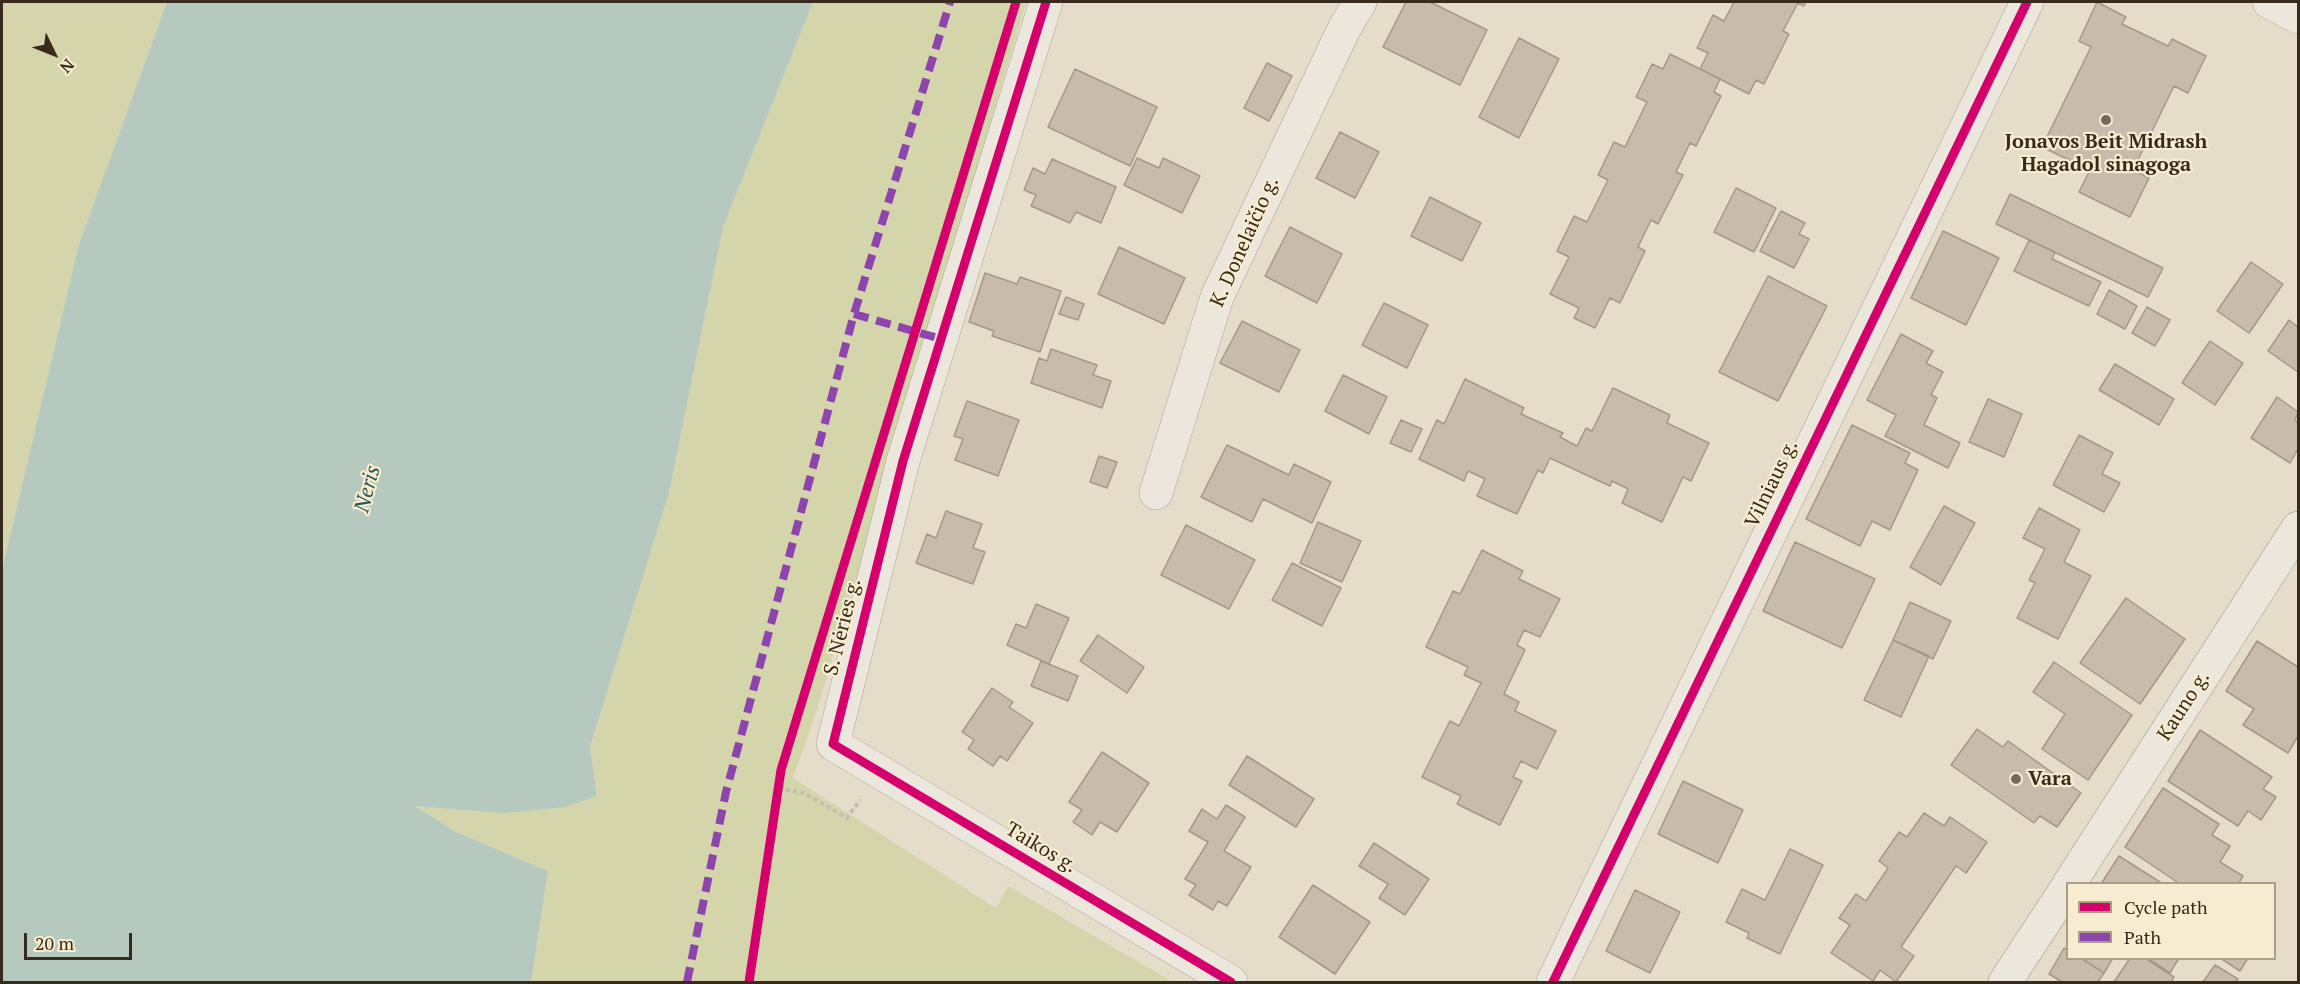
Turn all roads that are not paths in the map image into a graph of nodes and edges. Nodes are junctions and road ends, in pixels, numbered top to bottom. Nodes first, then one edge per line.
1 (1046, 2) edge
2 (1360, 2) edge
3 (2027, 2) edge
4 (2269, 2) edge
5 (2298, 17) edge
6 (1156, 493) dead end
7 (2298, 528) edge
8 (832, 744) joint
9 (2070, 882) edge
10 (2066, 888) edge
11 (1231, 982) edge
12 (1553, 982) edge
13 (2006, 982) edge

1 - 8 street, S. Nėries g.
2 - 6 street, K. Donelaičio g.
3 - 12 street, Vilniaus g.
4 - 5 street
7 - 9 street, Kauno g.
8 - 11 street, Taikos g.
10 - 13 street, Kauno g.

